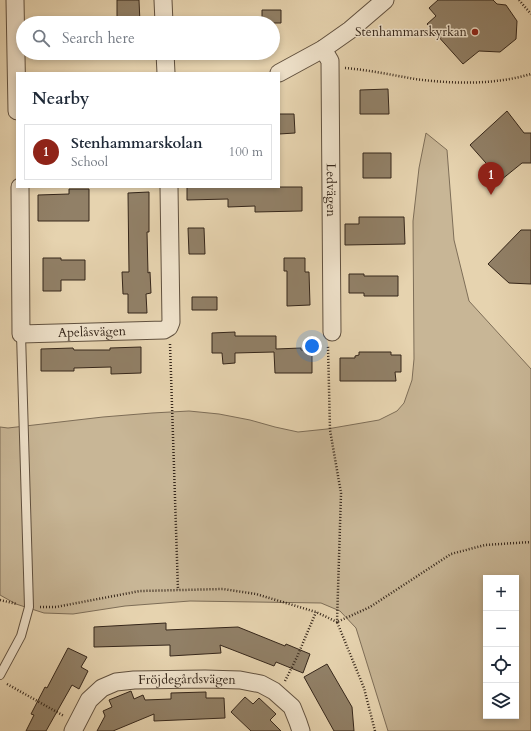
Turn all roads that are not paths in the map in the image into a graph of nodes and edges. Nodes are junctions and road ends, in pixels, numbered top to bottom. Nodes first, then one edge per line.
1 (15, 0) edge
2 (163, 0) edge
3 (385, 0) edge
4 (164, 16) edge
5 (326, 55) junction
6 (16, 56) edge
7 (16, 60) edge
8 (165, 60) edge
9 (16, 72) edge
10 (166, 72) edge
11 (280, 73) edge
12 (20, 188) edge
13 (169, 188) edge
14 (332, 332) road end
15 (21, 334) junction
16 (0, 674) edge
17 (74, 730) edge
18 (300, 731) edge

1 - 6 street
2 - 4 street
3 - 5 street
5 - 11 street
5 - 14 street, Ledvägen
7 - 9 street
8 - 10 street
12 - 15 street
13 - 15 street, Apelåsvägen
15 - 16 lane
17 - 18 street, Fröjdegårdsvägen

